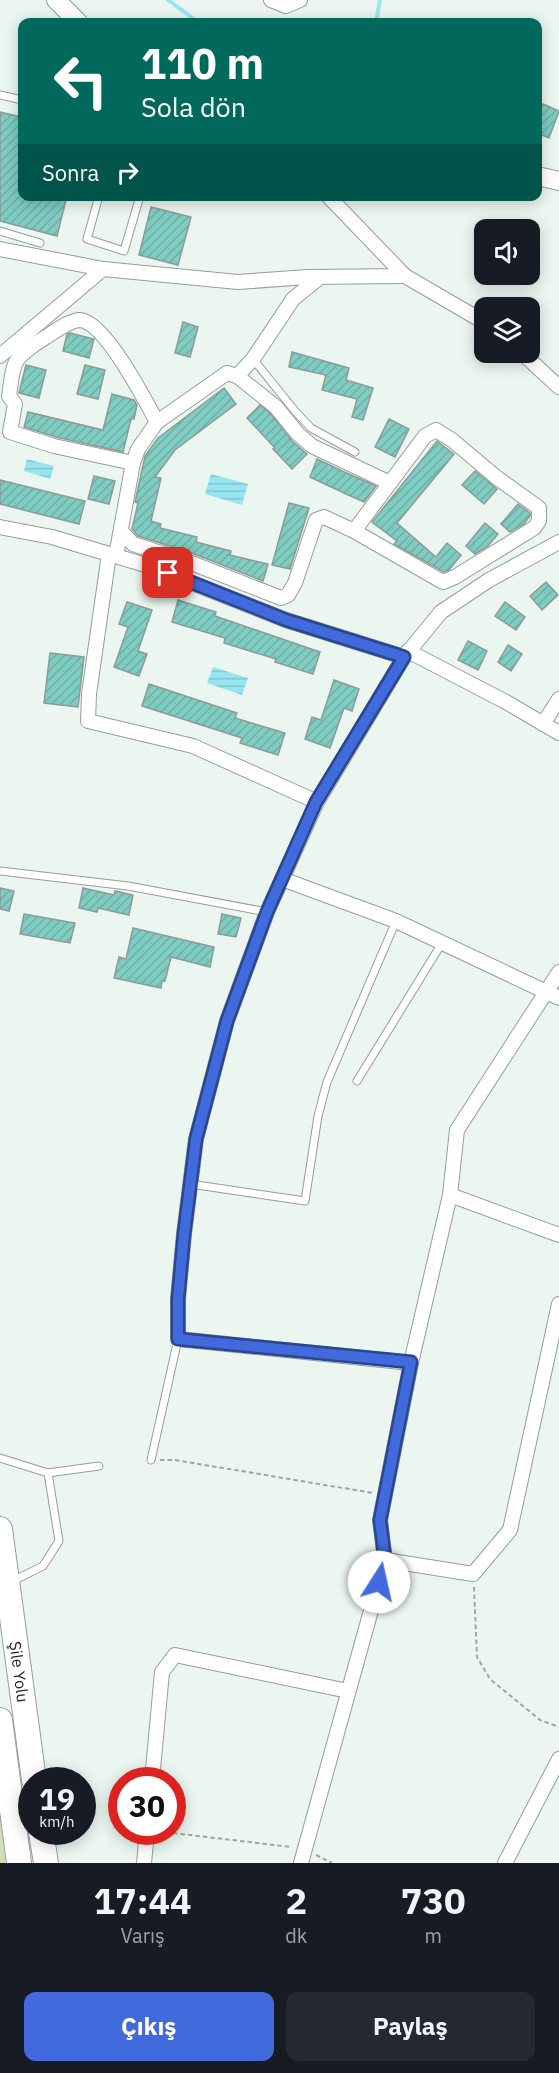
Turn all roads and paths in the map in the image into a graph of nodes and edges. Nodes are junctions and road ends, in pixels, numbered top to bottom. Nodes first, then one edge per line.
1 (56, 0) edge
2 (271, 0) edge
3 (300, 0) edge
4 (74, 18) edge
5 (0, 94) edge
6 (18, 99) edge
7 (542, 177) edge
8 (559, 181) edge
9 (98, 201) edge
10 (139, 201) edge
11 (333, 201) edge
12 (0, 231) edge
13 (40, 243) dead end
14 (0, 249) edge
15 (103, 270) junction
16 (405, 276) junction
17 (320, 277) junction
18 (474, 316) edge
19 (0, 356) edge
20 (253, 359) junction
21 (533, 363) edge
22 (237, 376) junction
23 (559, 387) edge
24 (157, 423) junction
25 (355, 452) dead end
26 (133, 463) junction
27 (390, 483) junction
28 (0, 527) edge
29 (121, 531) junction
30 (354, 531) junction
31 (559, 542) edge
32 (113, 555) junction
33 (406, 654) junction
34 (559, 699) edge
35 (543, 724) junction
36 (559, 733) edge
37 (316, 802) junction
38 (0, 871) edge
39 (282, 879) junction
40 (267, 912) junction
41 (396, 921) junction
42 (442, 942) junction
43 (559, 972) edge
44 (546, 992) junction
45 (559, 998) edge
46 (357, 1082) dead end
47 (190, 1184) junction
48 (450, 1195) junction
49 (559, 1235) edge
50 (559, 1304) edge
51 (178, 1339) junction
52 (411, 1362) junction
53 (0, 1458) edge
54 (151, 1460) joint
55 (99, 1466) dead end
56 (48, 1473) junction
57 (385, 1495) junction
58 (0, 1528) edge
59 (385, 1560) junction
60 (473, 1574) junction
61 (8, 1584) junction
62 (348, 1691) junction
63 (0, 1720) edge
64 (559, 1727) edge
65 (559, 1760) edge
66 (32, 1767) edge
67 (153, 1767) edge
68 (186, 1834) edge
69 (43, 1845) edge
70 (146, 1845) edge
71 (304, 1848) junction
72 (19, 1863) edge
73 (46, 1863) edge
74 (144, 1863) edge
75 (301, 1863) edge
76 (332, 1863) edge
77 (505, 1863) edge

1 - 4 street
2 - 3 street
5 - 6 lane
7 - 8 street
9 - 10 lane
11 - 16 street
12 - 13 lane
14 - 15 street
15 - 17 street
15 - 19 street
16 - 17 street
16 - 18 street
17 - 20 street
20 - 22 street
20 - 25 lane
21 - 23 street
22 - 24 street
22 - 27 street
24 - 26 street
24 - 26 street
26 - 29 street
27 - 30 street
27 - 30 street
28 - 32 street
29 - 30 street
29 - 32 street
31 - 33 street
32 - 33 street
32 - 37 street
33 - 35 street
33 - 37 street
34 - 35 street
35 - 36 street
37 - 39 street
38 - 40 lane
39 - 40 street
39 - 41 street
40 - 47 street
41 - 42 street
41 - 47 lane
42 - 44 street
42 - 46 lane
43 - 44 street
44 - 45 street
44 - 48 street
47 - 51 street
48 - 49 street
48 - 52 street
50 - 60 street
51 - 52 street
51 - 54 lane
52 - 57 street
53 - 56 lane
54 - 57 path
55 - 56 lane
56 - 61 lane
57 - 59 street
58 - 61 highway, Şile Yolu
59 - 60 street
59 - 62 street
60 - 64 path
61 - 66 highway, Şile Yolu
62 - 67 street
62 - 71 street
63 - 72 highway, Şile Yolu
65 - 77 street
68 - 71 path
69 - 73 highway
70 - 74 street
71 - 75 street
71 - 76 path

